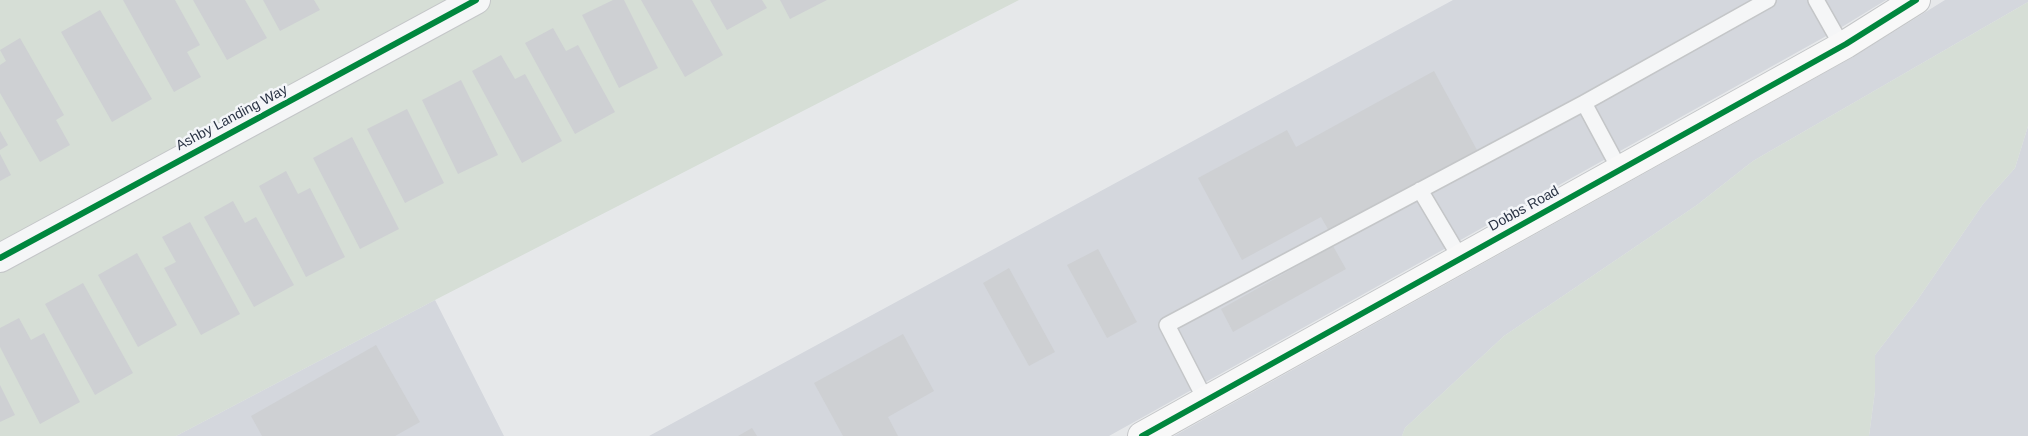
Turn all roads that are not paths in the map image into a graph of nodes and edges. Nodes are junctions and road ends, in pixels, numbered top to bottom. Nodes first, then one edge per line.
1 (476, 0) edge
2 (1768, 0) edge
3 (1816, 0) edge
4 (1916, 0) edge
5 (1842, 46) junction
6 (1584, 102) junction
7 (1620, 170) junction
8 (1420, 190) junction
9 (0, 258) edge
10 (1461, 259) junction
11 (1206, 401) junction
12 (1142, 436) edge

1 - 9 street, Ashby Landing Way
2 - 6 lane
3 - 5 lane
4 - 5 street, Dobbs Road
5 - 7 street, Dobbs Road
6 - 7 lane
6 - 8 lane
7 - 10 street, Dobbs Road
8 - 10 lane
8 - 11 lane
10 - 11 street, Dobbs Road
11 - 12 street, Dobbs Road

